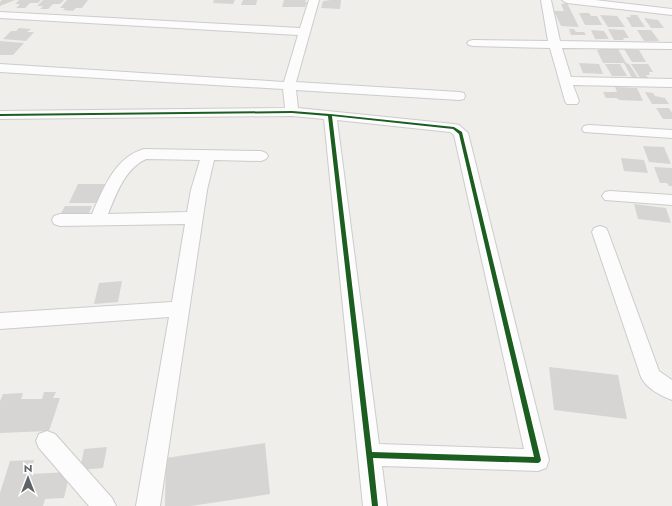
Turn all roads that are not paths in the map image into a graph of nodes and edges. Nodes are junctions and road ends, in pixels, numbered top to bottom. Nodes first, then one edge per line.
1 (314, 0) edge
2 (546, 0) edge
3 (567, 0) edge
4 (615, 3) edge
5 (672, 12) edge
6 (0, 15) edge
7 (303, 32) junction
8 (473, 43) dead end
9 (555, 46) junction
10 (672, 46) edge
11 (0, 68) edge
12 (566, 81) junction
13 (672, 83) edge
14 (289, 85) junction
15 (459, 96) dead end
16 (572, 101) dead end
17 (292, 112) junction
18 (0, 115) edge
19 (330, 115) junction
20 (590, 128) dead end
21 (672, 134) edge
22 (208, 155) junction
23 (261, 156) dead end
24 (610, 196) dead end
25 (672, 200) edge
26 (195, 218) junction
27 (98, 219) junction
28 (60, 220) dead end
29 (600, 232) dead end
30 (179, 309) junction
31 (0, 321) edge
32 (672, 391) edge
33 (47, 441) dead end
34 (369, 455) junction
35 (104, 506) edge
36 (148, 506) edge
37 (376, 506) edge

1 - 7 street
2 - 9 street
3 - 4 street
4 - 5 street
6 - 7 street
7 - 14 street
8 - 9 street
9 - 10 street
9 - 12 street
11 - 14 street
12 - 13 street
12 - 16 street
14 - 15 street
14 - 17 street
17 - 18 street
17 - 19 street
19 - 34 street
19 - 34 street
20 - 21 street
22 - 23 street
22 - 26 street
22 - 27 street
24 - 25 street
26 - 27 street
26 - 30 street
27 - 28 street
29 - 32 street
30 - 31 street
30 - 36 street
33 - 35 street
34 - 37 street

